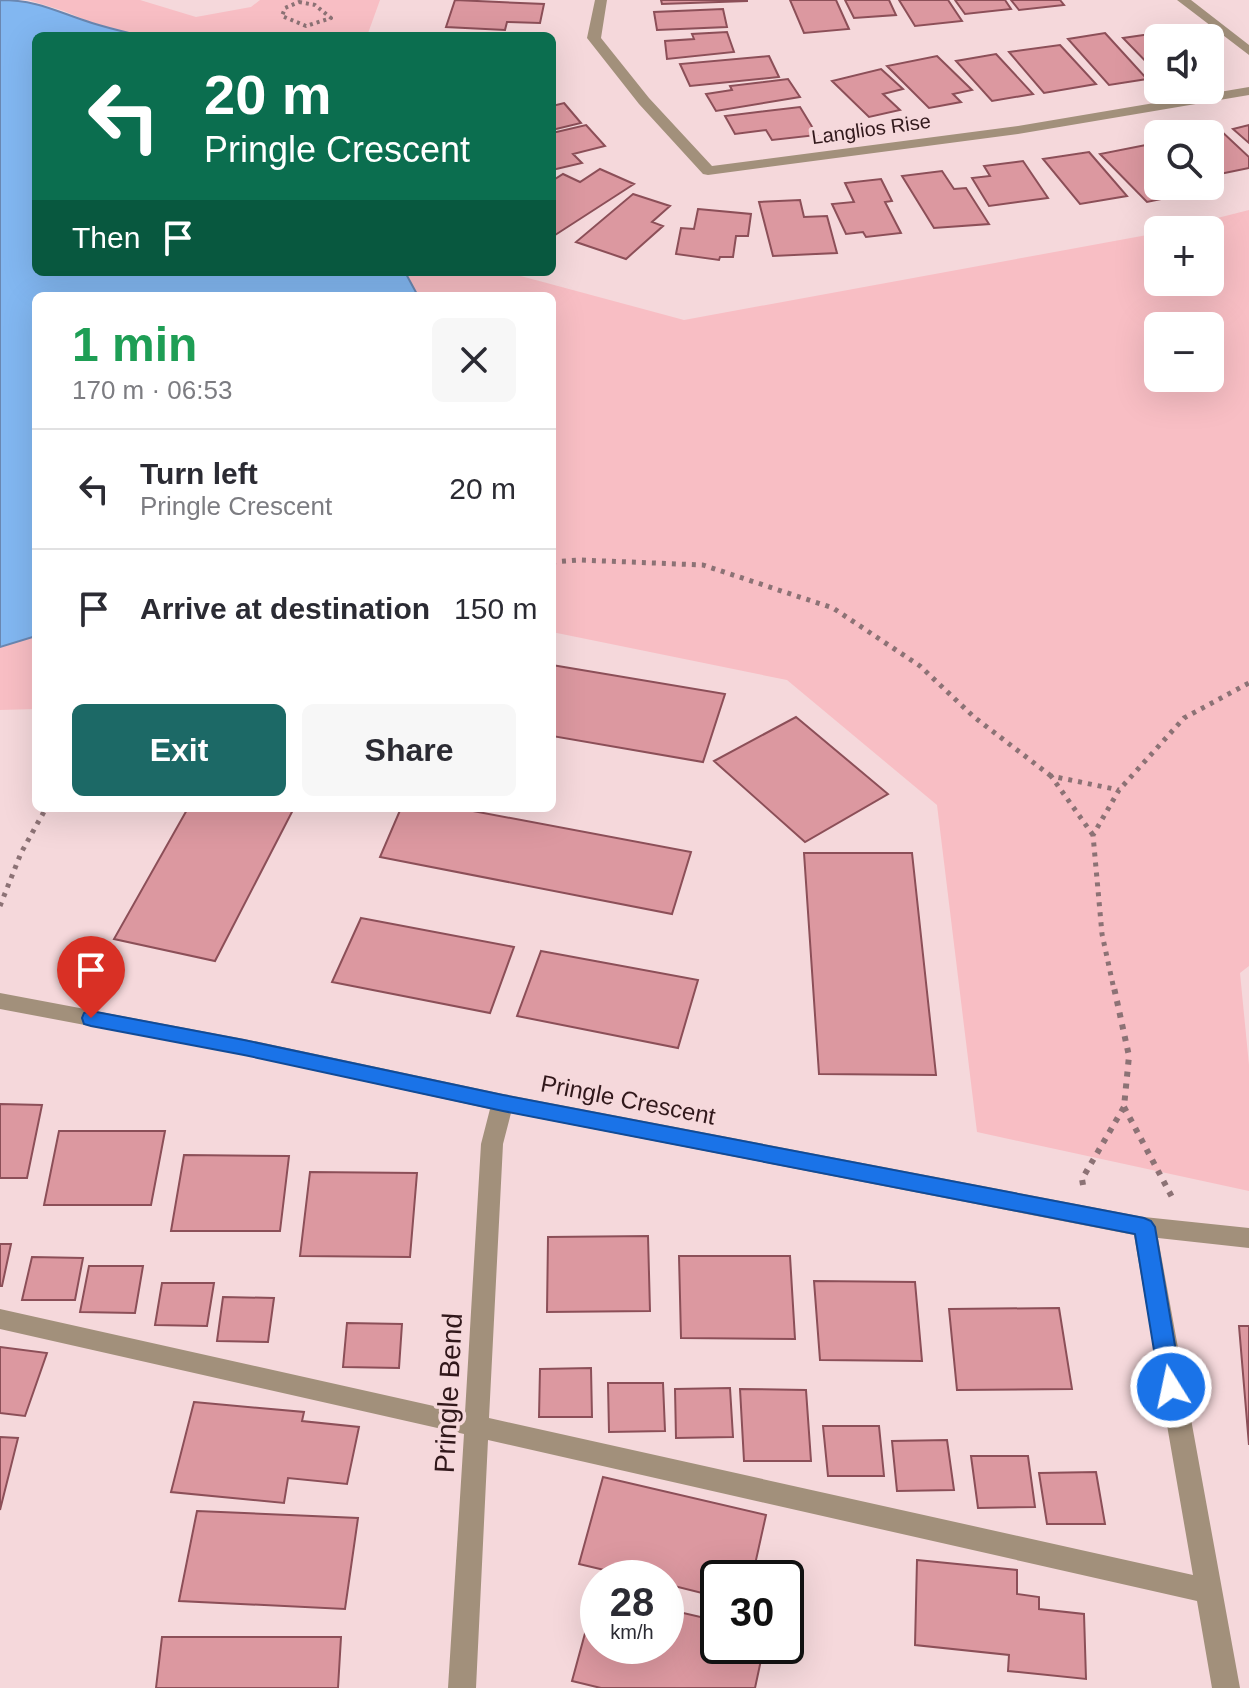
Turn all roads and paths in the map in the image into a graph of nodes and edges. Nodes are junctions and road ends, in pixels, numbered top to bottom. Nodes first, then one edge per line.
1 (601, 0) edge
2 (1183, 0) edge
3 (299, 1) edge
4 (1249, 51) edge
5 (1249, 91) edge
6 (556, 562) edge
7 (1249, 683) edge
8 (1051, 776) junction
9 (1119, 790) junction
10 (44, 812) edge
11 (1093, 835) junction
12 (0, 906) edge
13 (0, 1001) edge
14 (503, 1103) junction
15 (1124, 1107) junction
16 (1085, 1215) junction
17 (1144, 1227) junction
18 (1187, 1233) junction
19 (1249, 1238) edge
20 (0, 1319) edge
21 (476, 1429) junction
22 (1208, 1591) junction
23 (462, 1688) edge
24 (1226, 1688) edge

1 - 5 street, Langlios Rise
2 - 4 street
3 - 3 path
6 - 8 path
7 - 9 path
8 - 9 path
8 - 11 path
9 - 11 path
10 - 12 path
11 - 15 path
13 - 14 street, Pringle Crescent
14 - 16 street, Pringle Crescent
14 - 21 street, Pringle Bend
15 - 16 path
15 - 18 path
16 - 17 street, Pringle Crescent
17 - 18 street, Pringle Crescent
17 - 22 street
18 - 19 street, Pringle Crescent
20 - 21 street
21 - 22 street
21 - 23 street, Pringle Bend
22 - 24 street

